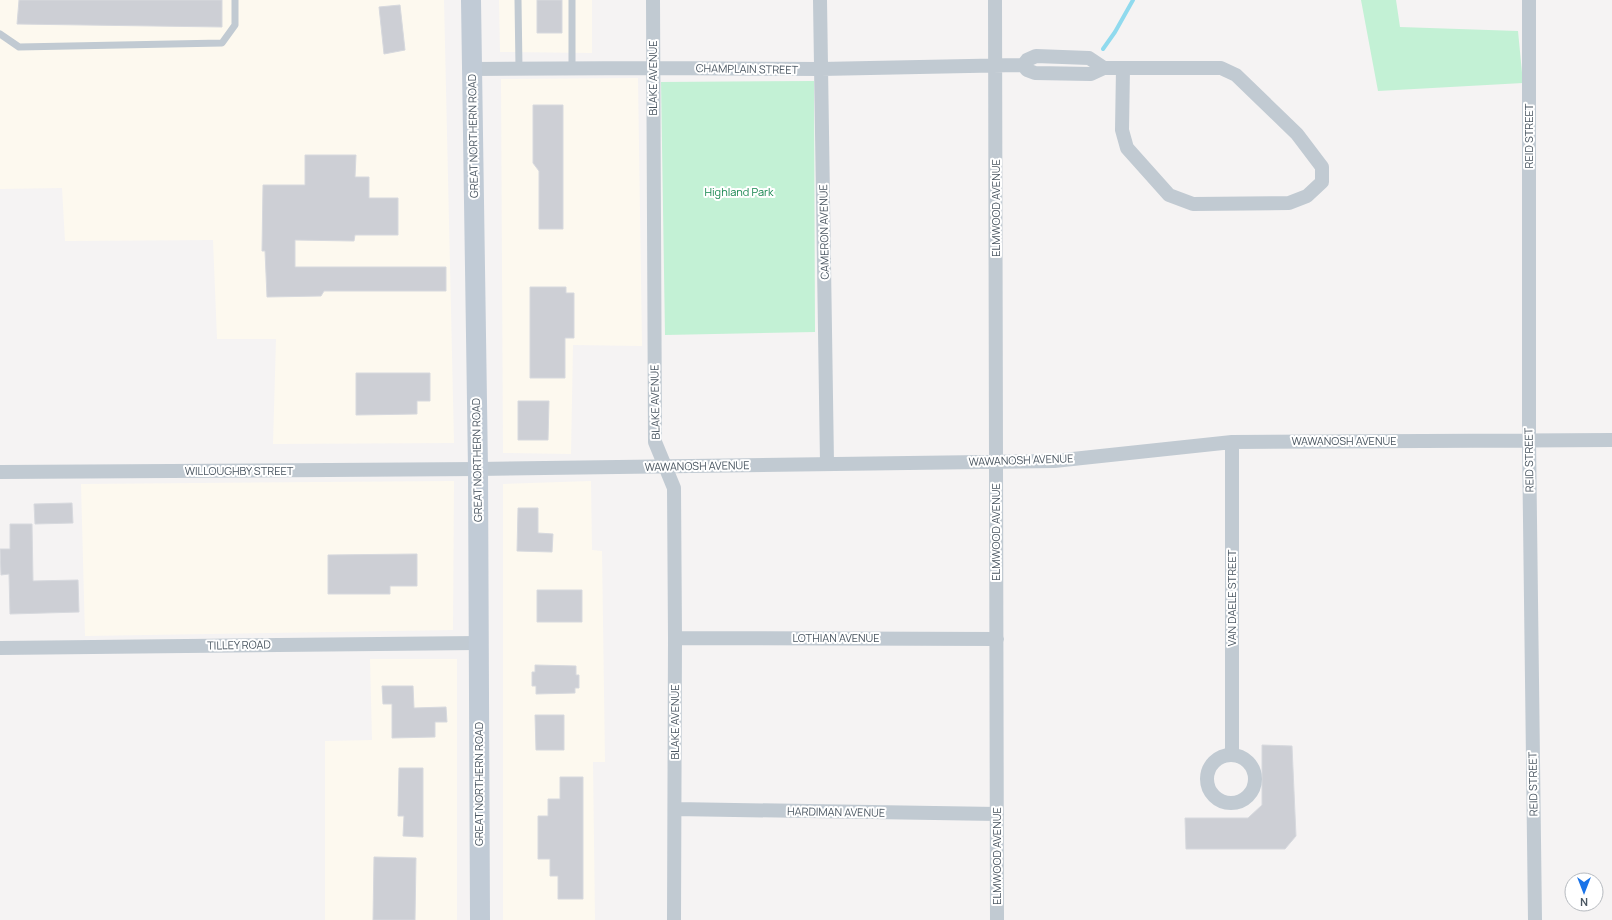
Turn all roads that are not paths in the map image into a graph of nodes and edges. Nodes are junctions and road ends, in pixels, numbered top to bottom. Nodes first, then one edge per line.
1 (235, 0) edge
2 (471, 0) edge
3 (518, 0) edge
4 (572, 0) edge
5 (653, 0) edge
6 (820, 0) edge
7 (995, 0) edge
8 (1529, 0) edge
9 (0, 34) edge
10 (996, 66) junction
11 (519, 68) junction
12 (572, 68) junction
13 (654, 68) junction
14 (1123, 68) junction
15 (472, 69) junction
16 (821, 69) junction
17 (1529, 440) junction
18 (1612, 440) edge
19 (1232, 442) junction
20 (996, 461) junction
21 (828, 464) junction
22 (665, 466) junction
23 (478, 469) junction
24 (0, 472) edge
25 (675, 638) junction
26 (997, 639) junction
27 (478, 643) junction
28 (0, 648) edge
29 (1232, 755) dead end
30 (675, 809) junction
31 (997, 814) junction
32 (480, 920) edge
33 (674, 920) edge
34 (997, 920) edge
35 (1535, 920) edge

1 - 9 lane
2 - 15 main road, GREAT NORTHERN ROAD
3 - 11 lane
4 - 12 lane
5 - 13 street, BLAKE AVENUE
6 - 16 street, CAMERON AVENUE
7 - 10 street, ELMWOOD AVENUE
8 - 17 street, REID STREET
10 - 14 street, CHAMPLAIN STREET
10 - 16 street, CHAMPLAIN STREET
10 - 20 street, ELMWOOD AVENUE
11 - 12 street, CHAMPLAIN STREET
11 - 15 street, CHAMPLAIN STREET
12 - 13 street, CHAMPLAIN STREET
13 - 16 street, CHAMPLAIN STREET
13 - 22 street, BLAKE AVENUE
14 - 14 street, CHAMPLAIN STREET
15 - 23 main road, GREAT NORTHERN ROAD
16 - 21 street, CAMERON AVENUE
17 - 18 street, WAWANOSH AVENUE
17 - 19 street, WAWANOSH AVENUE
17 - 35 street, REID STREET
19 - 20 street, WAWANOSH AVENUE
19 - 29 street, VAN DAELE STREET
20 - 21 street, WAWANOSH AVENUE
20 - 26 street, ELMWOOD AVENUE
21 - 22 street, WAWANOSH AVENUE
22 - 23 street, WAWANOSH AVENUE
22 - 25 street, BLAKE AVENUE
23 - 24 street, WILLOUGHBY STREET
23 - 27 main road, GREAT NORTHERN ROAD
25 - 26 street, LOTHIAN AVENUE
25 - 30 street, BLAKE AVENUE
26 - 31 street, ELMWOOD AVENUE
27 - 28 street, TILLEY ROAD
27 - 32 main road, GREAT NORTHERN ROAD
30 - 31 street, HARDIMAN AVENUE
30 - 33 street, BLAKE AVENUE
31 - 34 street, ELMWOOD AVENUE

